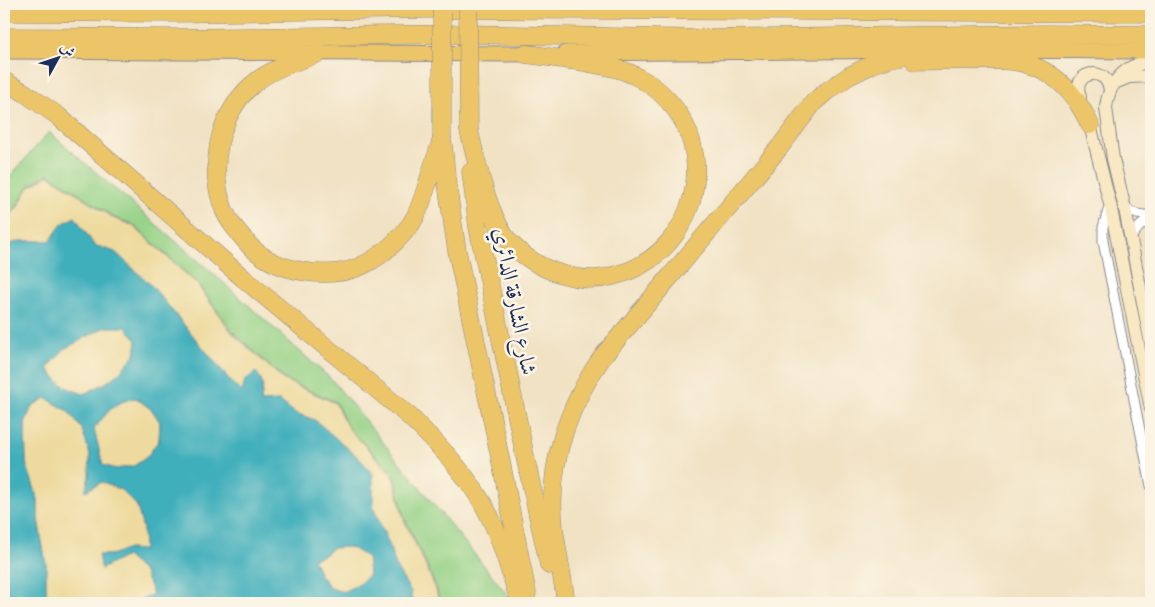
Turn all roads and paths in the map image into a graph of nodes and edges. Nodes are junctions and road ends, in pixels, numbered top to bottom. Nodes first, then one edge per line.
1 (442, 4) edge
2 (1137, 4) edge
3 (1149, 4) edge
4 (469, 6) edge
5 (4, 12) edge
6 (1151, 13) edge
7 (1151, 35) edge
8 (4, 37) edge
9 (932, 50) junction
10 (1013, 50) junction
11 (4, 51) edge
12 (1151, 51) edge
13 (319, 53) junction
14 (525, 54) junction
15 (1151, 62) edge
16 (1151, 76) edge
17 (4, 81) edge
18 (1111, 87) junction
19 (1080, 97) junction
20 (1090, 125) junction
21 (469, 131) junction
22 (442, 139) junction
23 (779, 148) junction
24 (1110, 204) junction
25 (1125, 209) junction
26 (1151, 216) edge
27 (1130, 238) junction
28 (1151, 344) edge
29 (1151, 409) edge
30 (1151, 486) edge
31 (520, 603) edge
32 (529, 603) edge
33 (558, 603) edge
34 (566, 603) edge

1 - 22 highway, شارع الشارقة الدائري, bridge
2 - 3 main road
4 - 5 highway
4 - 6 highway
4 - 21 highway, شارع الشارقة الدائري, bridge
7 - 8 highway
9 - 10 main road
9 - 14 main road
9 - 23 highway
10 - 12 main road
10 - 19 main road
11 - 13 main road
13 - 14 main road
13 - 22 highway
14 - 21 highway
15 - 18 main road
16 - 18 main road
17 - 31 highway
18 - 19 main road
18 - 25 main road
19 - 20 main road
20 - 23 highway
20 - 24 main road
21 - 33 highway, شارع الشارقة الدائري
22 - 32 highway, شارع الشارقة الدائري
23 - 34 highway
24 - 29 main road
24 - 30 street
25 - 26 street
25 - 27 main road
26 - 27 street
27 - 28 main road

